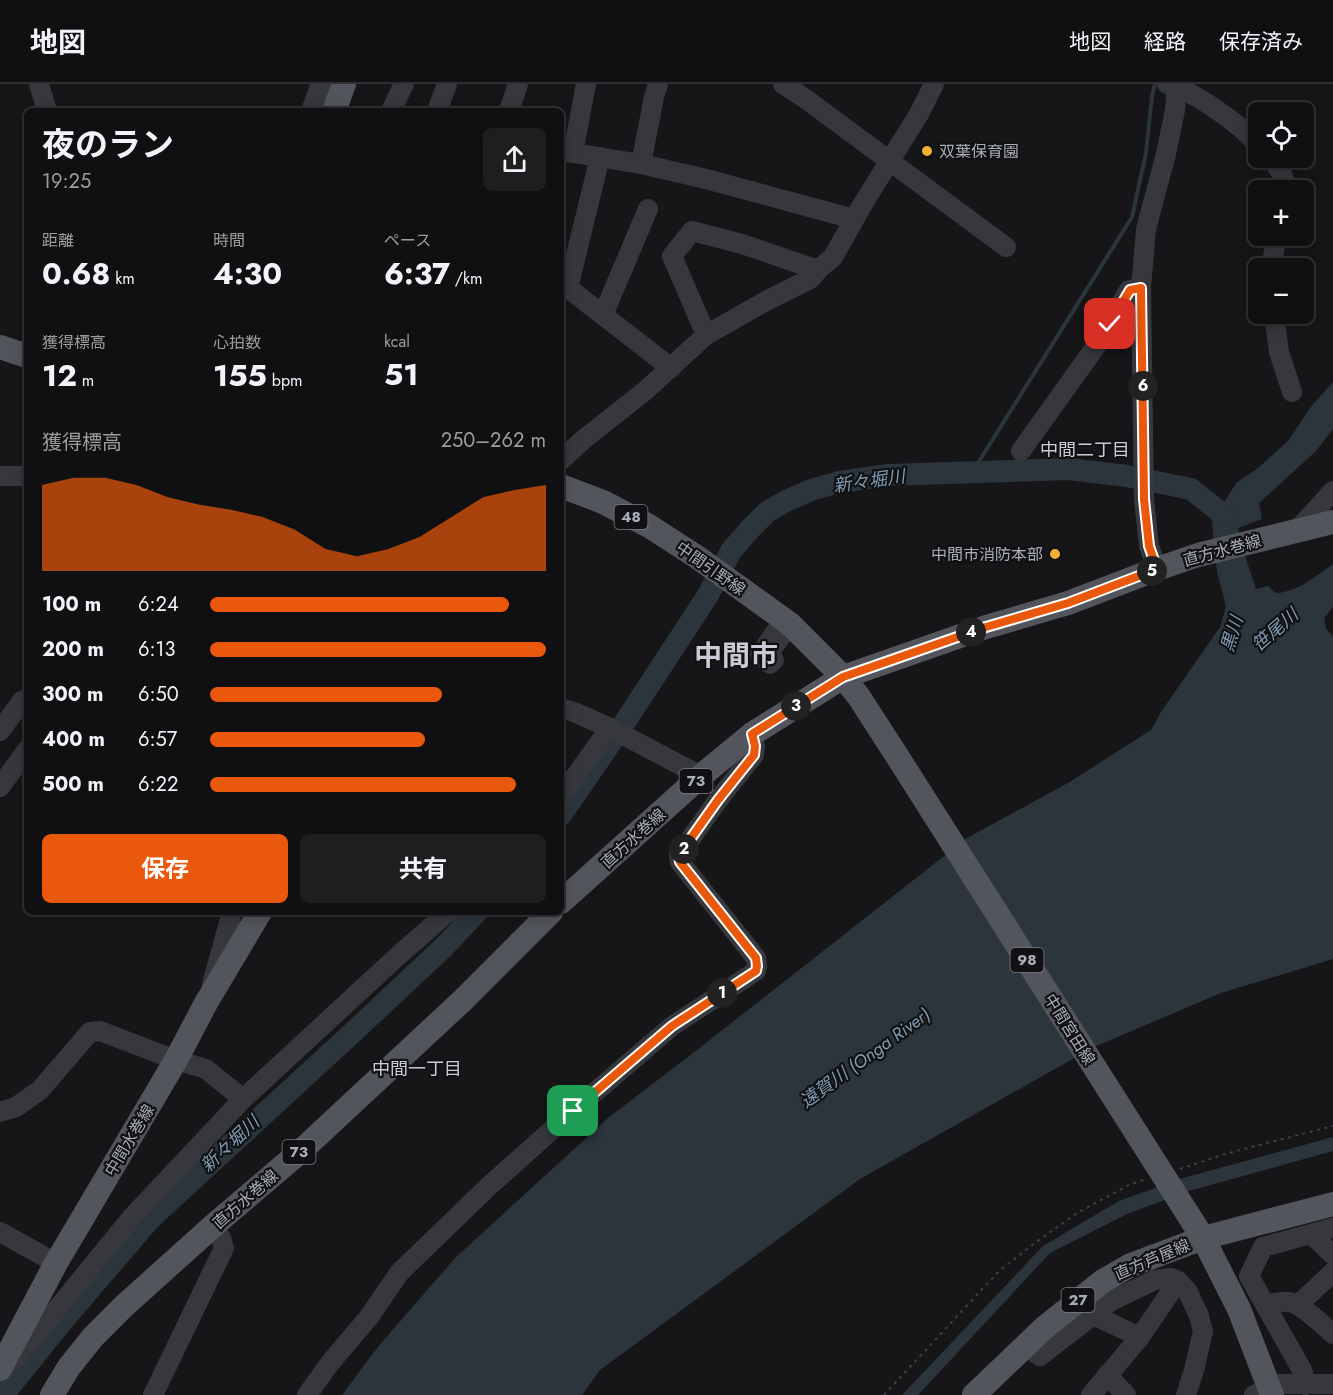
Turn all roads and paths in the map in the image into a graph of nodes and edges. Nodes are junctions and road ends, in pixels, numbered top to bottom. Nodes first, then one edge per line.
1 (39, 84) edge
2 (321, 84) edge
3 (344, 84) edge
4 (404, 84) edge
5 (447, 84) edge
6 (518, 84) edge
7 (586, 84) edge
8 (658, 84) edge
9 (783, 84) edge
10 (934, 84) edge
11 (1173, 85) edge
12 (46, 108) edge
13 (312, 108) edge
14 (335, 108) edge
15 (392, 108) edge
16 (438, 108) edge
17 (510, 108) edge
18 (1248, 135) edge
19 (567, 152) edge
20 (600, 157) junction
21 (889, 161) junction
22 (641, 164) junction
23 (648, 209) dead end
24 (854, 219) junction
25 (1006, 247) dead end
26 (818, 270) junction
27 (565, 286) edge
28 (1141, 288) junction
29 (603, 315) junction
30 (1276, 324) edge
31 (706, 335) junction
32 (0, 347) edge
33 (24, 355) edge
34 (670, 368) junction
35 (1292, 392) dead end
36 (1021, 451) dead end
37 (564, 457) edge
38 (0, 476) edge
39 (24, 476) edge
40 (564, 487) edge
41 (1333, 491) edge
42 (1333, 522) edge
43 (1298, 530) junction
44 (1157, 569) junction
45 (843, 677) junction
46 (24, 701) edge
47 (564, 709) edge
48 (610, 728) junction
49 (0, 731) edge
50 (752, 734) junction
51 (24, 754) edge
52 (701, 776) junction
53 (0, 787) edge
54 (564, 792) edge
55 (564, 899) edge
56 (231, 915) edge
57 (258, 915) edge
58 (444, 915) edge
59 (548, 915) edge
60 (206, 1004) junction
61 (176, 1060) junction
62 (243, 1099) junction
63 (0, 1112) edge
64 (1333, 1126) edge
65 (1172, 1171) dead end
66 (1150, 1178) dead end
67 (1333, 1204) edge
68 (213, 1226) junction
69 (1333, 1228) edge
70 (1198, 1231) junction
71 (0, 1232) edge
72 (1311, 1234) junction
73 (1333, 1255) edge
74 (56, 1263) junction
75 (1333, 1272) edge
76 (1178, 1281) junction
77 (1265, 1304) junction
78 (1298, 1305) junction
79 (1093, 1315) junction
80 (1333, 1334) edge
81 (1140, 1337) junction
82 (1025, 1346) junction
83 (0, 1369) edge
84 (1107, 1376) junction
85 (1333, 1384) edge
86 (1306, 1385) junction
87 (1265, 1391) edge
88 (52, 1395) edge
89 (153, 1395) edge
90 (308, 1395) edge
91 (884, 1395) edge
92 (974, 1395) edge
93 (1091, 1395) edge
94 (1126, 1395) edge
95 (1186, 1395) edge

1 - 12 street
2 - 13 street
3 - 14 main road
4 - 15 street
5 - 16 street
6 - 17 street
7 - 19 street
8 - 22 street
9 - 21 street
10 - 21 street
11 - 18 street
11 - 28 street
19 - 20 street
20 - 22 street
20 - 27 street
21 - 24 street
21 - 25 street
22 - 24 street
23 - 29 street
24 - 26 street
26 - 31 street
26 - 31 street
27 - 29 street
28 - 36 street
28 - 44 street
29 - 34 street
30 - 35 street
31 - 34 street
32 - 33 main road
34 - 37 street
38 - 39 street
40 - 45 main road, 中間引野線 / 48
41 - 43 street
42 - 43 main road, 直方水巻線 / 73
43 - 44 main road, 直方水巻線 / 73
44 - 45 main road, 直方水巻線 / 73
45 - 50 main road, 直方水巻線 / 73
45 - 70 main road, 中間宮田線 / 98
46 - 49 street
47 - 48 street
48 - 52 street
48 - 54 street
50 - 52 main road, 直方水巻線 / 73
50 - 90 street
51 - 53 street
52 - 55 main road, 直方水巻線 / 73
56 - 60 street
57 - 60 main road, 中間水巻線
58 - 62 street
59 - 68 main road, 直方水巻線 / 73
60 - 61 main road, 中間水巻線
61 - 62 street
61 - 63 street
61 - 74 main road, 中間水巻線
62 - 83 street
64 - 65 path
66 - 91 path
67 - 70 main road, 直方芦屋線 / 27
68 - 88 main road, 直方水巻線 / 73
68 - 89 street
69 - 72 street
70 - 82 main road, 直方芦屋線 / 27
70 - 87 main road, 中間宮田線 / 98
71 - 74 street
72 - 73 street
72 - 77 street
74 - 83 main road, 中間水巻線
75 - 78 street
76 - 79 street
76 - 81 street
76 - 95 street
77 - 78 street
77 - 86 street
78 - 80 street
79 - 81 street
79 - 82 street
81 - 84 street
82 - 92 main road, 直方芦屋線 / 27
84 - 93 street
84 - 94 street
85 - 86 street
86 - 87 street

